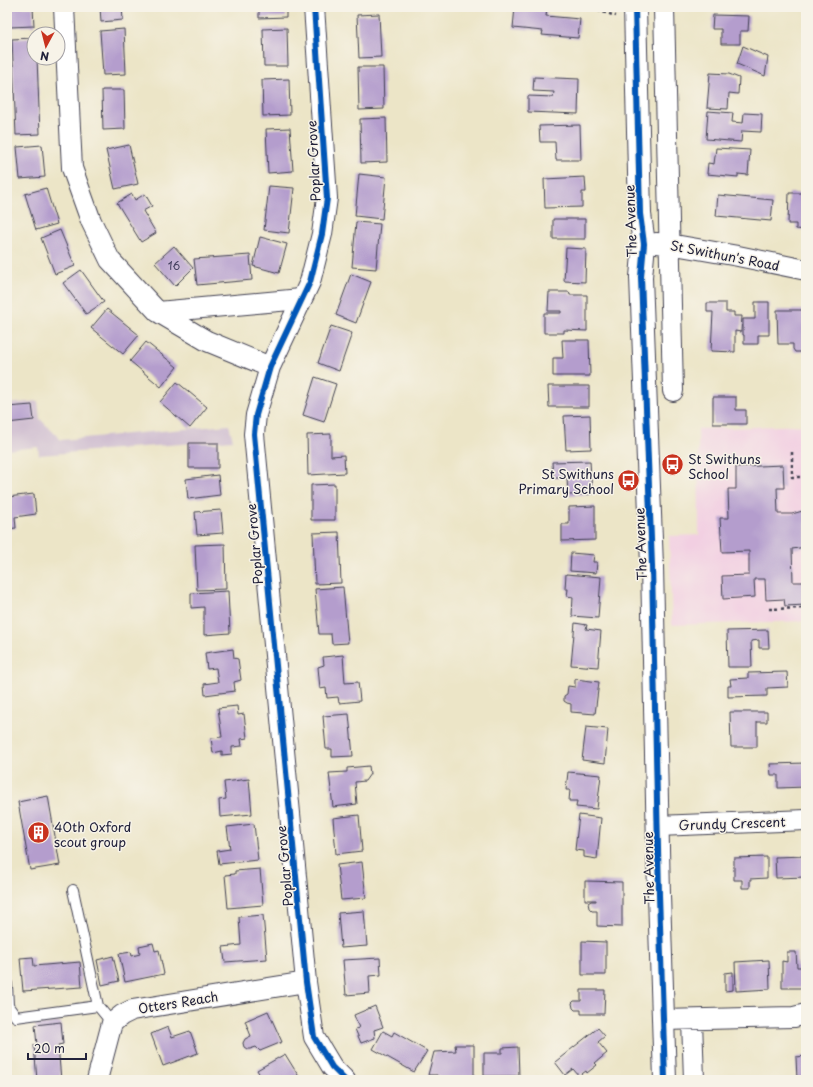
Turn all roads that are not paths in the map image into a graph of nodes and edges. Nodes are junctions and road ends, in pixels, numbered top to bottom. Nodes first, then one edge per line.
1 (64, 7) edge
2 (314, 7) edge
3 (664, 7) edge
4 (634, 11) edge
5 (644, 244) junction
6 (669, 244) junction
7 (806, 270) edge
8 (301, 299) junction
9 (158, 312) junction
10 (270, 367) junction
11 (673, 391) dead end
12 (806, 820) edge
13 (658, 826) junction
14 (73, 890) dead end
15 (306, 982) junction
16 (7, 984) edge
17 (98, 1006) junction
18 (806, 1014) edge
19 (663, 1020) junction
20 (692, 1020) junction
21 (112, 1022) junction
22 (97, 1080) edge
23 (345, 1080) edge
24 (665, 1080) edge
25 (694, 1080) edge

1 - 9 street
2 - 8 street, Poplar Grove
3 - 6 street
4 - 5 street, The Avenue
5 - 6 street, St Swithun's Road
5 - 13 street, The Avenue
6 - 7 street, St Swithun's Road
6 - 11 street
8 - 9 street
8 - 10 street, Poplar Grove
9 - 10 street
10 - 15 street, Poplar Grove
12 - 13 street, Grundy Crescent
13 - 19 street, The Avenue
14 - 17 lane
15 - 21 street, Otters Reach
15 - 23 street, Poplar Grove
16 - 17 lane
17 - 21 lane
18 - 20 street
19 - 20 street
19 - 24 street, The Avenue
20 - 25 street
21 - 22 street

